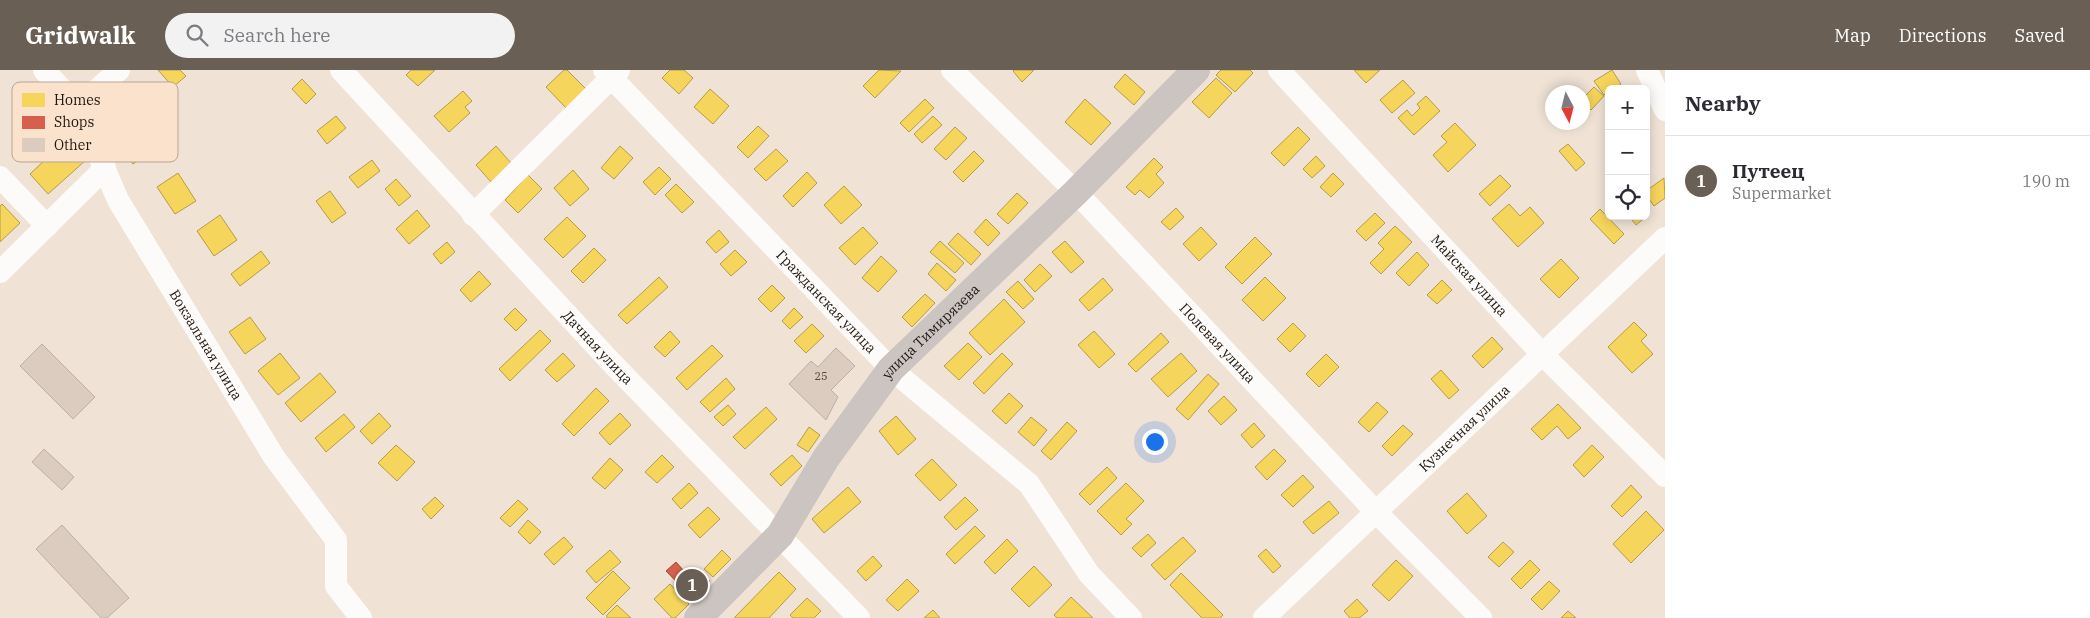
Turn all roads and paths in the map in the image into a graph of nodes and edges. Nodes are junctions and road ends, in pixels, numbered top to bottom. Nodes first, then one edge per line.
1 (44, 70) edge
2 (119, 70) edge
3 (340, 70) edge
4 (952, 70) edge
5 (1196, 70) edge
6 (1279, 70) edge
7 (1647, 70) edge
8 (611, 72) edge
9 (55, 82) edge
10 (106, 82) edge
11 (1665, 110) edge
12 (102, 162) edge
13 (105, 168) junction
14 (0, 177) edge
15 (1076, 192) junction
16 (473, 215) junction
17 (47, 226) junction
18 (1665, 238) edge
19 (0, 272) edge
20 (1542, 354) junction
21 (891, 369) junction
22 (1665, 476) edge
23 (1376, 512) junction
24 (780, 536) junction
25 (360, 618) edge
26 (698, 618) edge
27 (859, 618) edge
28 (1131, 618) edge
29 (1264, 618) edge
30 (1481, 618) edge

1 - 9 street, Вокзальная улица
2 - 10 street
3 - 16 street, Дачная улица
4 - 15 street, Полевая улица
5 - 15 main road, улица Тимирязева
6 - 20 street, Майская улица
7 - 11 street
8 - 16 street
8 - 21 street, Гражданская улица
12 - 13 street, Вокзальная улица
13 - 17 street
13 - 25 street, Вокзальная улица
14 - 17 street
15 - 21 main road, улица Тимирязева
15 - 23 street, Полевая улица
16 - 24 street, Дачная улица
17 - 19 street
18 - 20 street, Кузнечная улица
20 - 22 street, Майская улица
20 - 23 street, Кузнечная улица
21 - 24 main road, улица Тимирязева
21 - 28 street, Гражданская улица
23 - 29 street, Кузнечная улица
23 - 30 street, Полевая улица
24 - 26 main road, улица Тимирязева
24 - 27 street, Дачная улица

